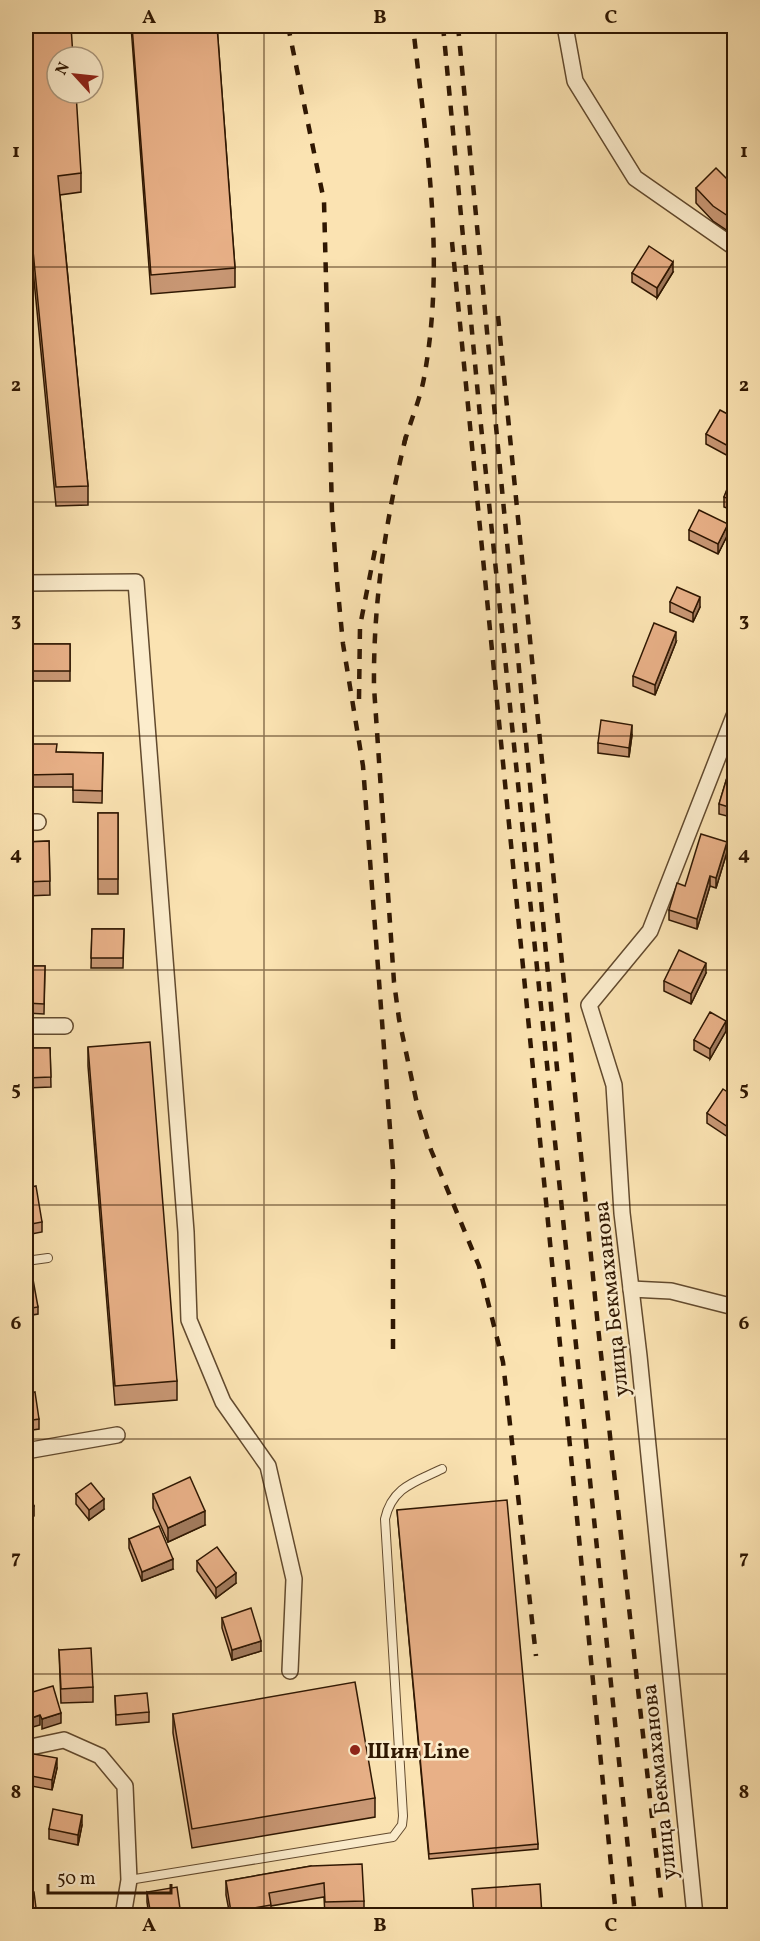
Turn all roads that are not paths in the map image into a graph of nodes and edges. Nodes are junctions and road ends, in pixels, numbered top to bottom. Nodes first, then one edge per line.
1 (565, 26) edge
2 (735, 247) edge
3 (26, 583) edge
4 (735, 716) edge
5 (26, 1026) edge
6 (65, 1026) dead end
7 (48, 1258) dead end
8 (26, 1261) edge
9 (631, 1289) junction
10 (735, 1306) edge
11 (117, 1435) dead end
12 (26, 1451) edge
13 (442, 1469) dead end
14 (290, 1671) dead end
15 (26, 1748) edge
16 (129, 1880) junction
17 (123, 1916) edge
18 (695, 1916) edge

1 - 2 street
3 - 14 street
4 - 9 street, улица Бекмаханова
5 - 6 street
7 - 8 lane
9 - 10 street
9 - 18 street, улица Бекмаханова
11 - 12 street
13 - 16 lane
15 - 16 street
16 - 17 street

